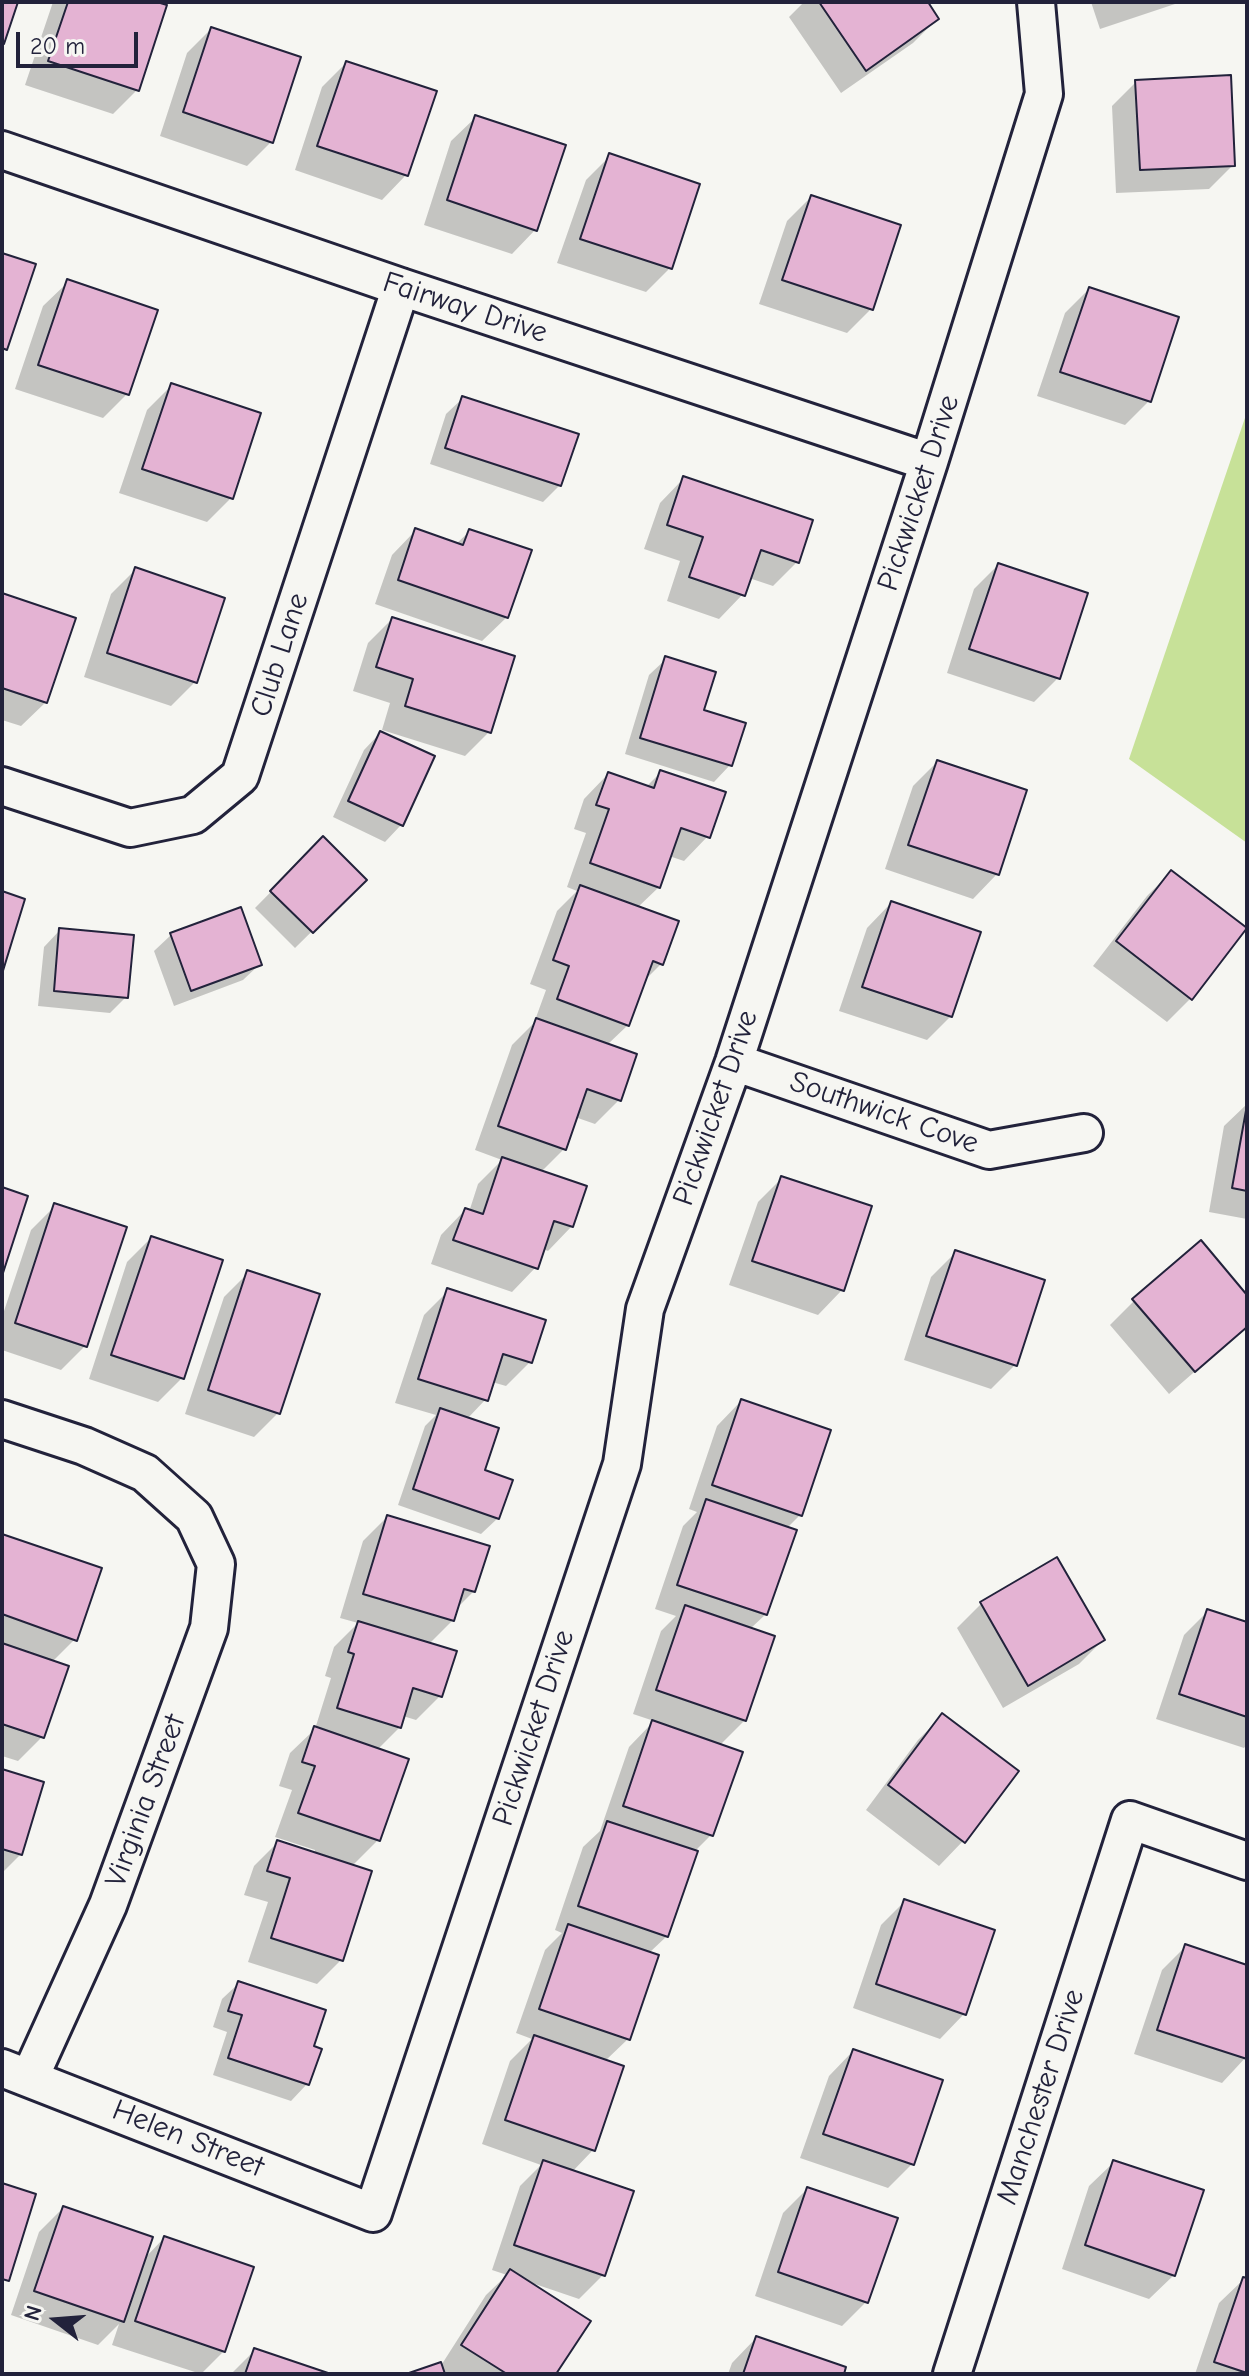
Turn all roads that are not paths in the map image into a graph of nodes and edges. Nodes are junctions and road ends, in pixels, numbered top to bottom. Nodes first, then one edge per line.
1 (1036, 2) edge
2 (2, 150) edge
3 (401, 287) junction
4 (929, 462) junction
5 (2, 786) edge
6 (734, 1062) junction
7 (1084, 1133) dead end
8 (2, 1419) edge
9 (1247, 1861) edge
10 (16, 2073) edge
11 (373, 2213) joint
12 (952, 2374) edge

1 - 4 street, Pickwicket Drive
2 - 3 street, Fairway Drive
3 - 4 street, Fairway Drive
3 - 5 street, Club Lane
4 - 6 street, Pickwicket Drive
6 - 7 street, Southwick Cove
6 - 11 street, Pickwicket Drive
8 - 10 street, Virginia Street
9 - 12 street, Manchester Drive
10 - 11 street, Helen Street

